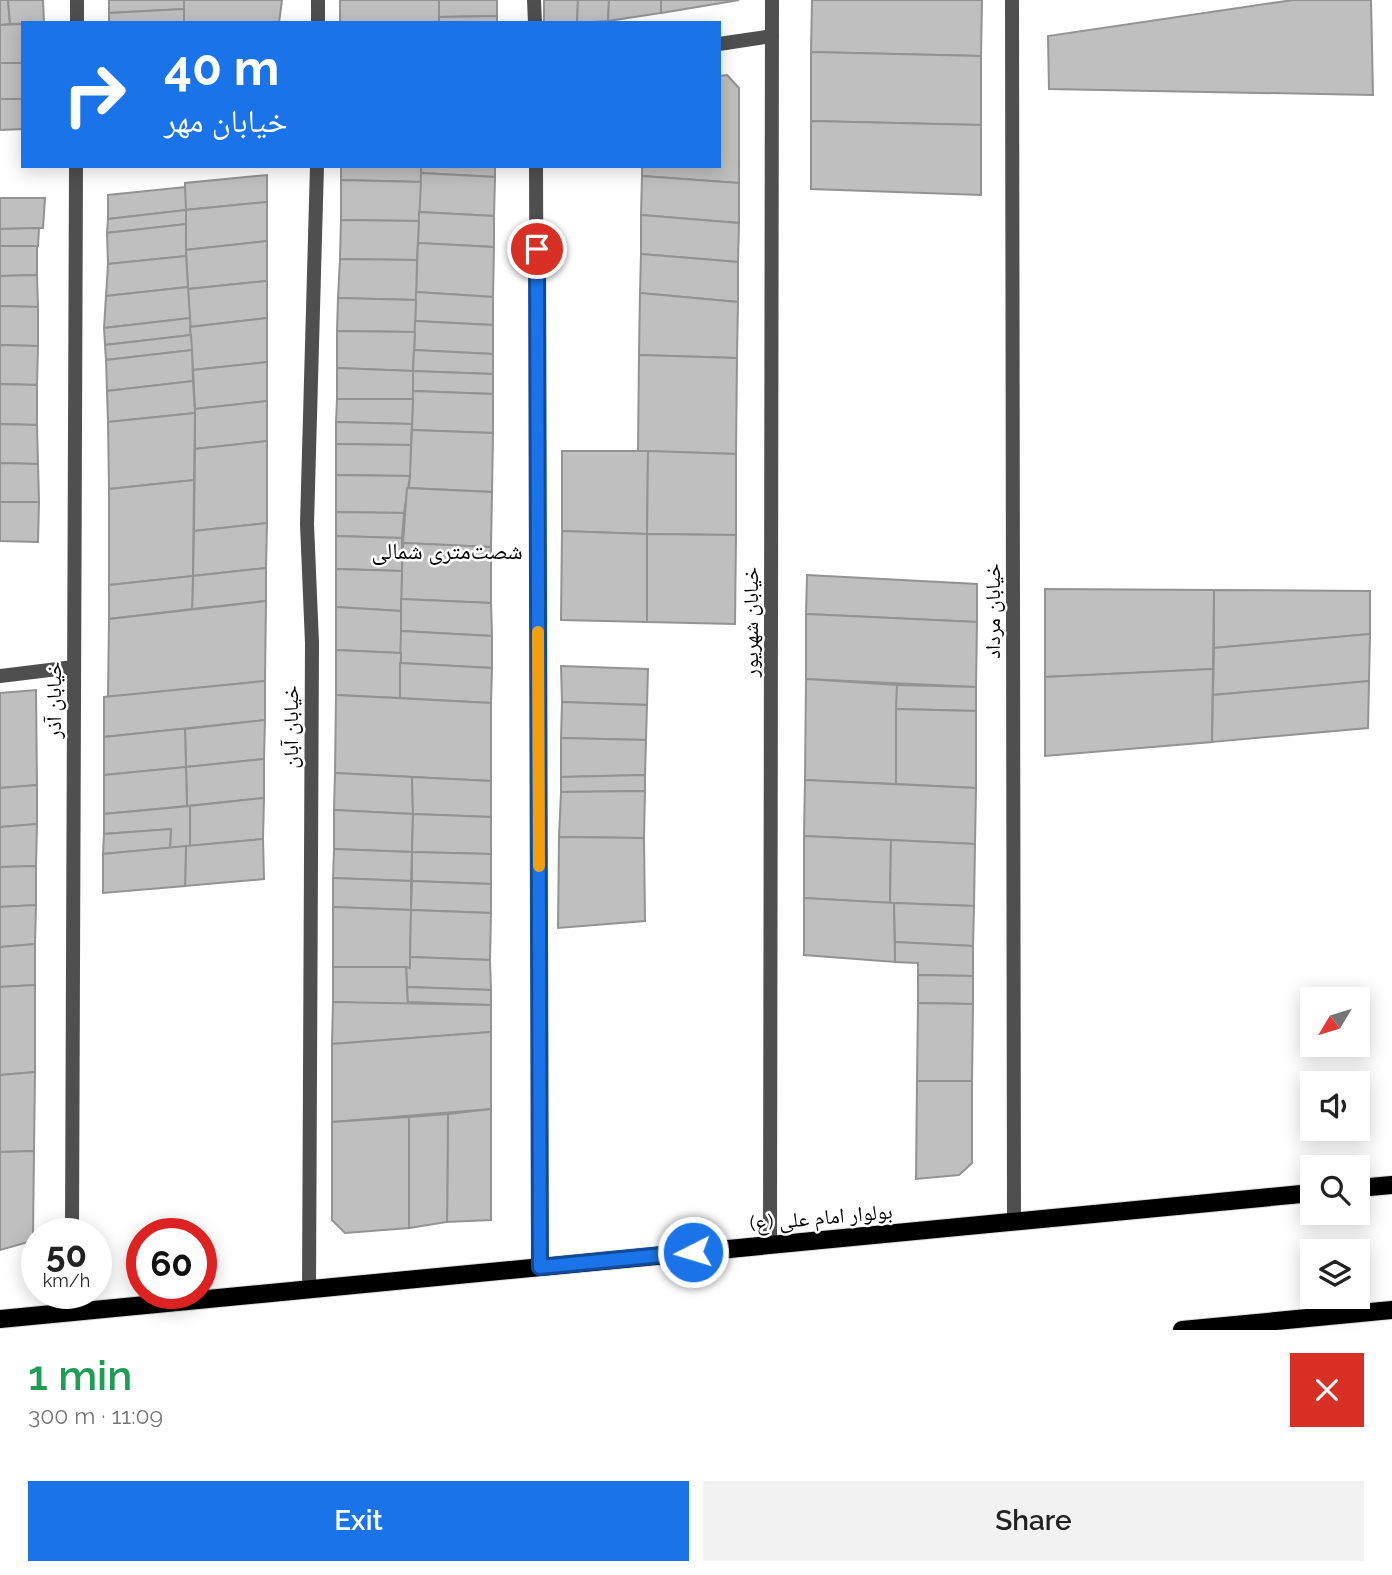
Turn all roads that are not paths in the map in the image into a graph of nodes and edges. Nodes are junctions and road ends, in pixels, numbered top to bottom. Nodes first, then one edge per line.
1 (77, 0) edge
2 (317, 0) edge
3 (534, 0) edge
4 (772, 0) edge
5 (1012, 0) edge
6 (77, 21) edge
7 (318, 21) edge
8 (535, 21) edge
9 (772, 36) junction
10 (721, 44) edge
11 (76, 168) edge
12 (317, 168) edge
13 (536, 168) edge
14 (74, 667) junction
15 (0, 676) edge
16 (1392, 1185) edge
17 (1370, 1187) edge
18 (1300, 1194) edge
19 (72, 1218) edge
20 (1014, 1221) junction
21 (769, 1245) junction
22 (540, 1267) junction
23 (309, 1289) junction
24 (112, 1300) edge
25 (42, 1309) edge
26 (1392, 1310) edge
27 (0, 1319) edge
28 (1182, 1330) edge

1 - 6 street
2 - 7 street
3 - 8 street
4 - 9 street, خیابان شهریور
5 - 20 street, خیابان مرداد
9 - 10 street
9 - 21 street, خیابان شهریور
11 - 14 street, خیابان آذر
12 - 23 street, خیابان آبان
13 - 22 street
14 - 15 street
14 - 19 street, خیابان آذر
16 - 17 main road
18 - 20 main road, بولوار امام علی (ع)
20 - 21 main road, بولوار امام علی (ع)
21 - 22 main road, بولوار امام علی (ع)
22 - 23 main road, بولوار امام علی (ع)
23 - 24 main road, بولوار امام علی (ع)
25 - 27 main road, بولوار امام علی (ع)
26 - 28 main road

